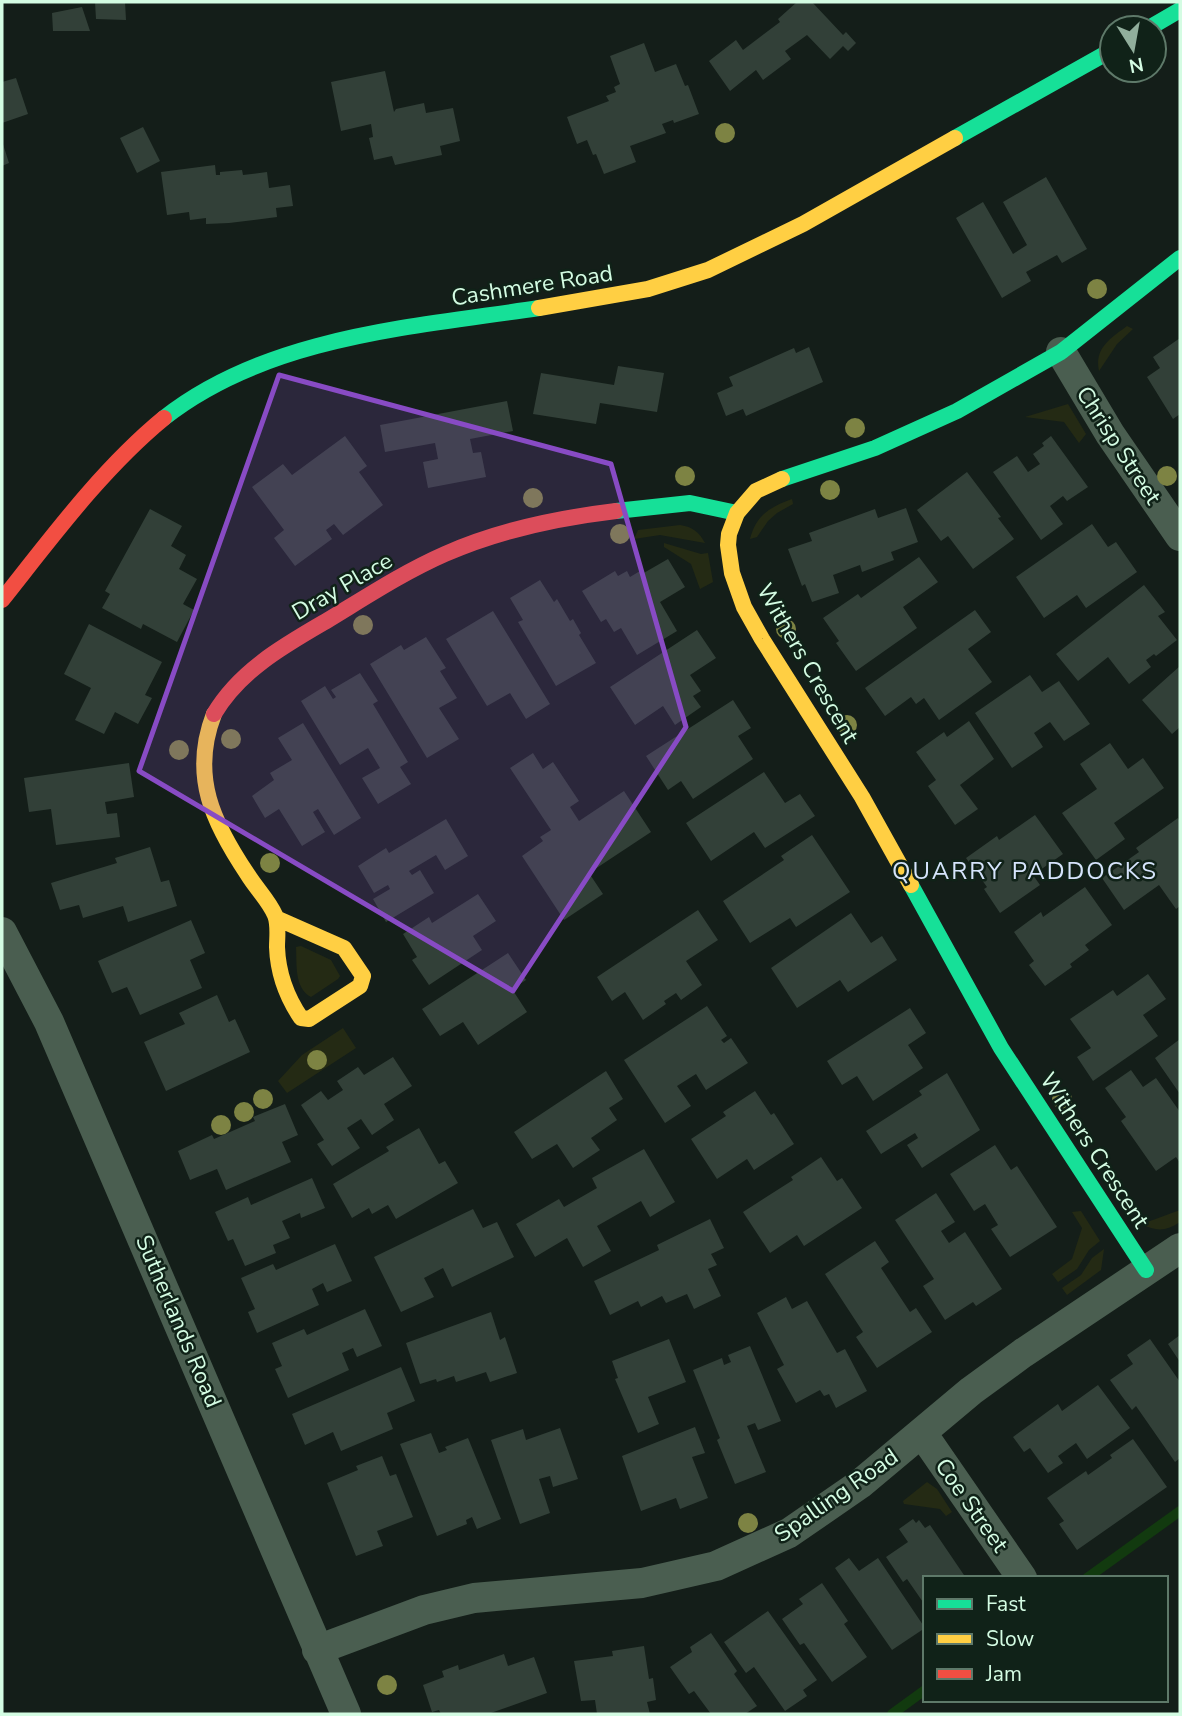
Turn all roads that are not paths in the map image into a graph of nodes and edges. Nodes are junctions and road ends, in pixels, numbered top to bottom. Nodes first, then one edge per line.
1 (1098, 58) edge
2 (1180, 258) edge
3 (1061, 352) junction
4 (737, 513) junction
5 (1180, 536) edge
6 (2, 600) edge
7 (276, 918) junction
8 (2, 932) edge
9 (1180, 1248) edge
10 (1146, 1270) junction
11 (922, 1433) junction
12 (1021, 1576) edge
13 (317, 1650) junction
14 (346, 1714) edge

1 - 6 street, Cashmere Road
2 - 3 street
3 - 4 street
3 - 5 street, Chrisp Street
4 - 7 street, Dray Place
4 - 10 street, Withers Crescent
7 - 7 street, Dray Place
8 - 13 street, Sutherlands Road
9 - 10 street, Spalling Road
10 - 11 street, Spalling Road
11 - 12 street, Coe Street
11 - 13 street, Spalling Road
13 - 14 street, Sutherlands Road

